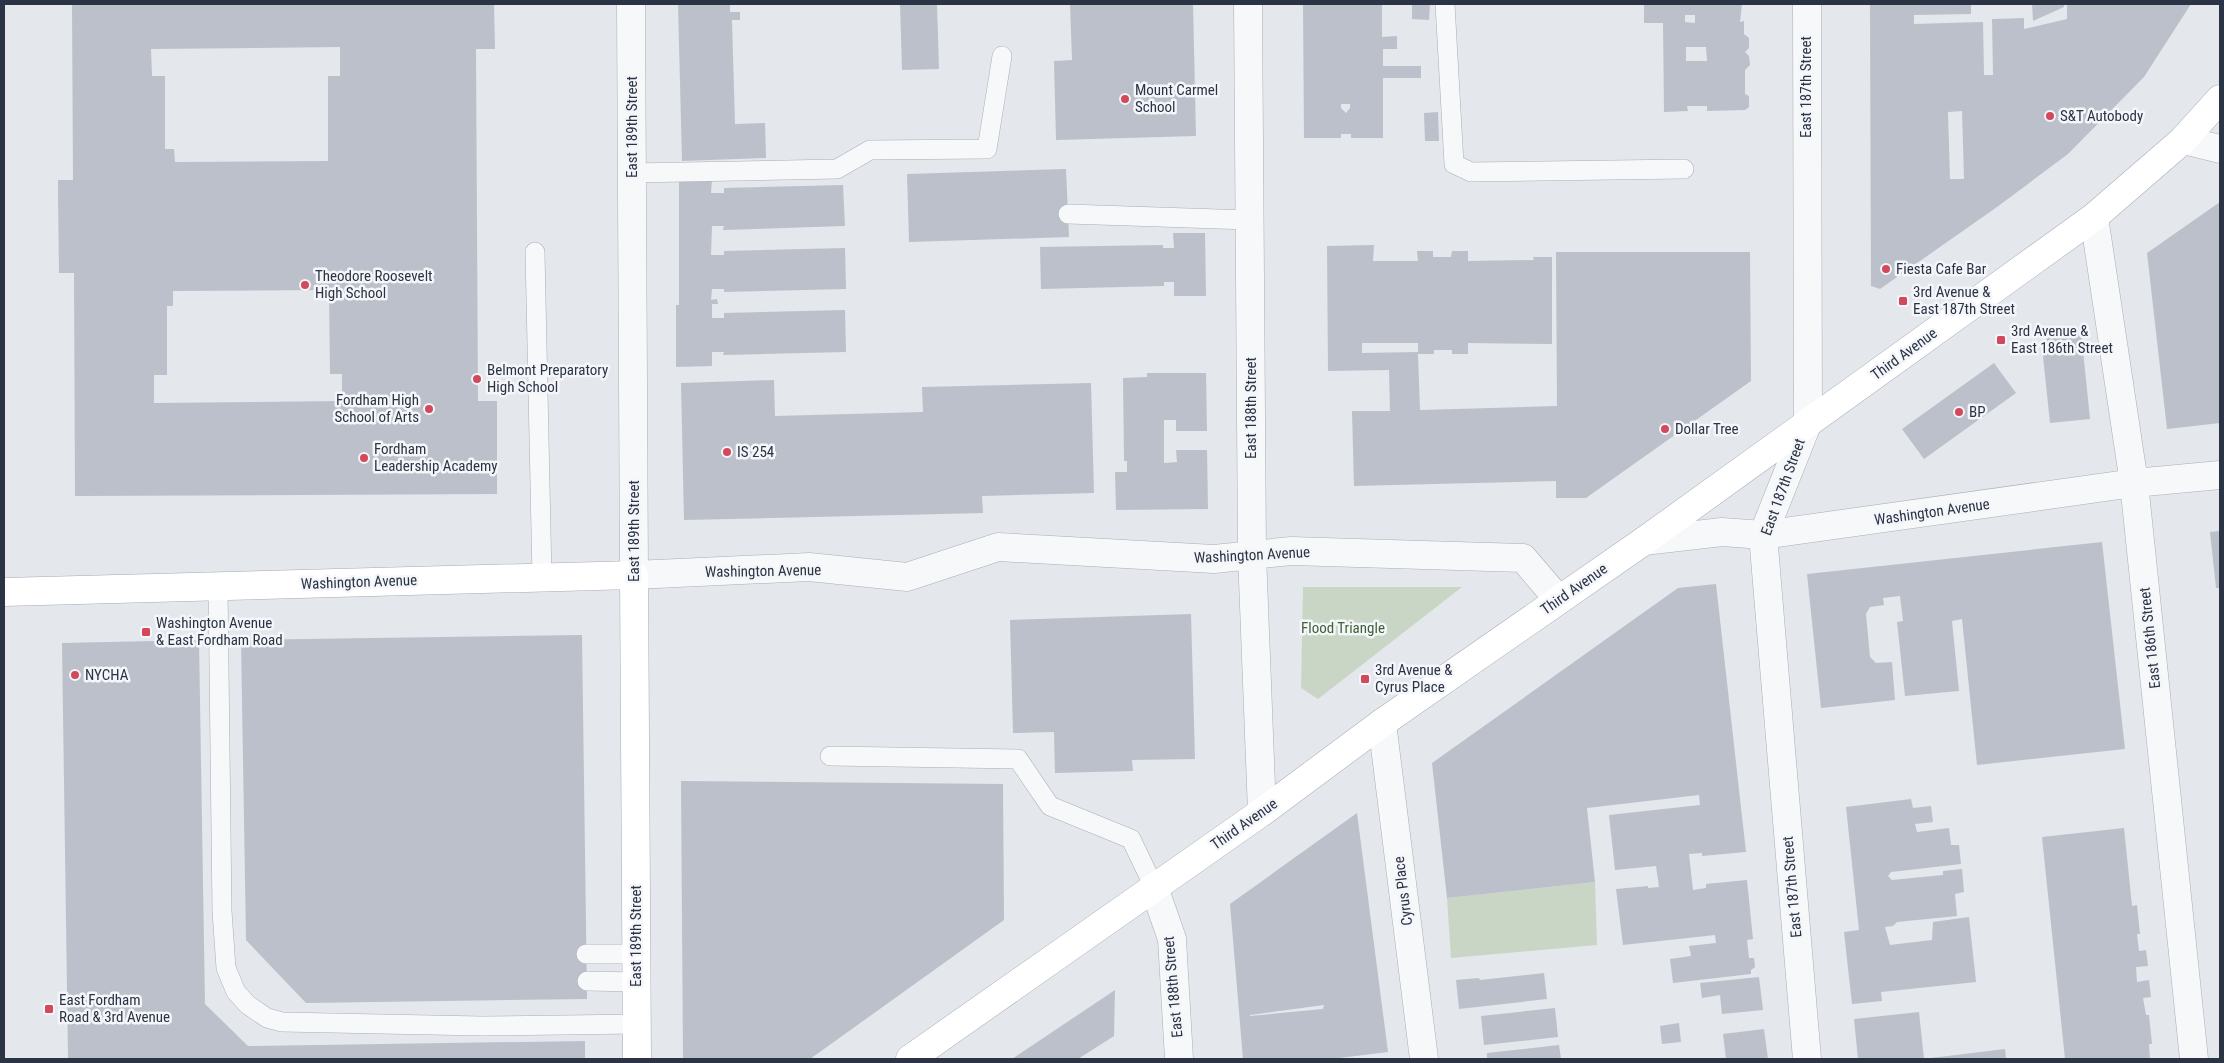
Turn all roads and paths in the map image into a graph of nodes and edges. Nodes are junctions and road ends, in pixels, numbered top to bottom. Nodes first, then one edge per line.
1 (631, 4) edge
2 (1248, 4) edge
3 (1445, 4) edge
4 (1807, 4) edge
5 (1002, 56) dead end
6 (2220, 98) edge
7 (2183, 140) junction
8 (2220, 149) edge
9 (1684, 169) dead end
10 (632, 173) junction
11 (1068, 214) dead end
12 (2094, 217) junction
13 (1249, 220) junction
14 (535, 252) dead end
15 (1808, 422) junction
16 (2220, 475) edge
17 (2134, 484) junction
18 (1763, 535) junction
19 (1644, 541) junction
20 (1252, 554) junction
21 (634, 575) junction
22 (542, 577) junction
23 (218, 586) junction
24 (4, 592) edge
25 (1558, 599) junction
26 (1382, 723) junction
27 (830, 756) dead end
28 (1262, 812) junction
29 (1154, 887) junction
30 (586, 954) dead end
31 (636, 954) junction
32 (587, 981) dead end
33 (636, 982) junction
34 (636, 1024) junction
35 (637, 1059) edge
36 (910, 1059) edge
37 (1179, 1059) edge
38 (1424, 1059) edge
39 (1807, 1059) edge
40 (2194, 1059) edge

1 - 10 street, East 189th Street
2 - 13 street, East 188th Street
3 - 9 lane
4 - 15 street, East 187th Street
5 - 10 lane
6 - 7 main road, Third Avenue
7 - 8 street
7 - 12 main road, Third Avenue
10 - 21 street, East 189th Street
11 - 13 lane
12 - 15 main road, Third Avenue
12 - 17 street, East 186th Street
13 - 20 street, East 188th Street
14 - 22 lane
15 - 18 street, East 187th Street
15 - 19 main road, Third Avenue
16 - 17 street, Washington Avenue
17 - 18 street, Washington Avenue
17 - 40 street, East 186th Street
18 - 19 street, Washington Avenue
18 - 39 street, East 187th Street
19 - 25 main road, Third Avenue
20 - 21 street, Washington Avenue
20 - 25 street, Washington Avenue
20 - 28 street, East 188th Street
21 - 22 main road, Washington Avenue
21 - 31 main road, East 189th Street
22 - 23 main road, Washington Avenue
23 - 24 main road, Washington Avenue
23 - 34 lane
25 - 26 main road, Third Avenue
26 - 28 main road, Third Avenue
26 - 38 street, Cyrus Place
27 - 29 lane
28 - 29 main road, Third Avenue
29 - 36 main road, Third Avenue
29 - 37 street, East 188th Street
30 - 31 lane
31 - 33 main road, East 189th Street
32 - 33 lane
33 - 34 main road, East 189th Street
34 - 35 main road, East 189th Street

